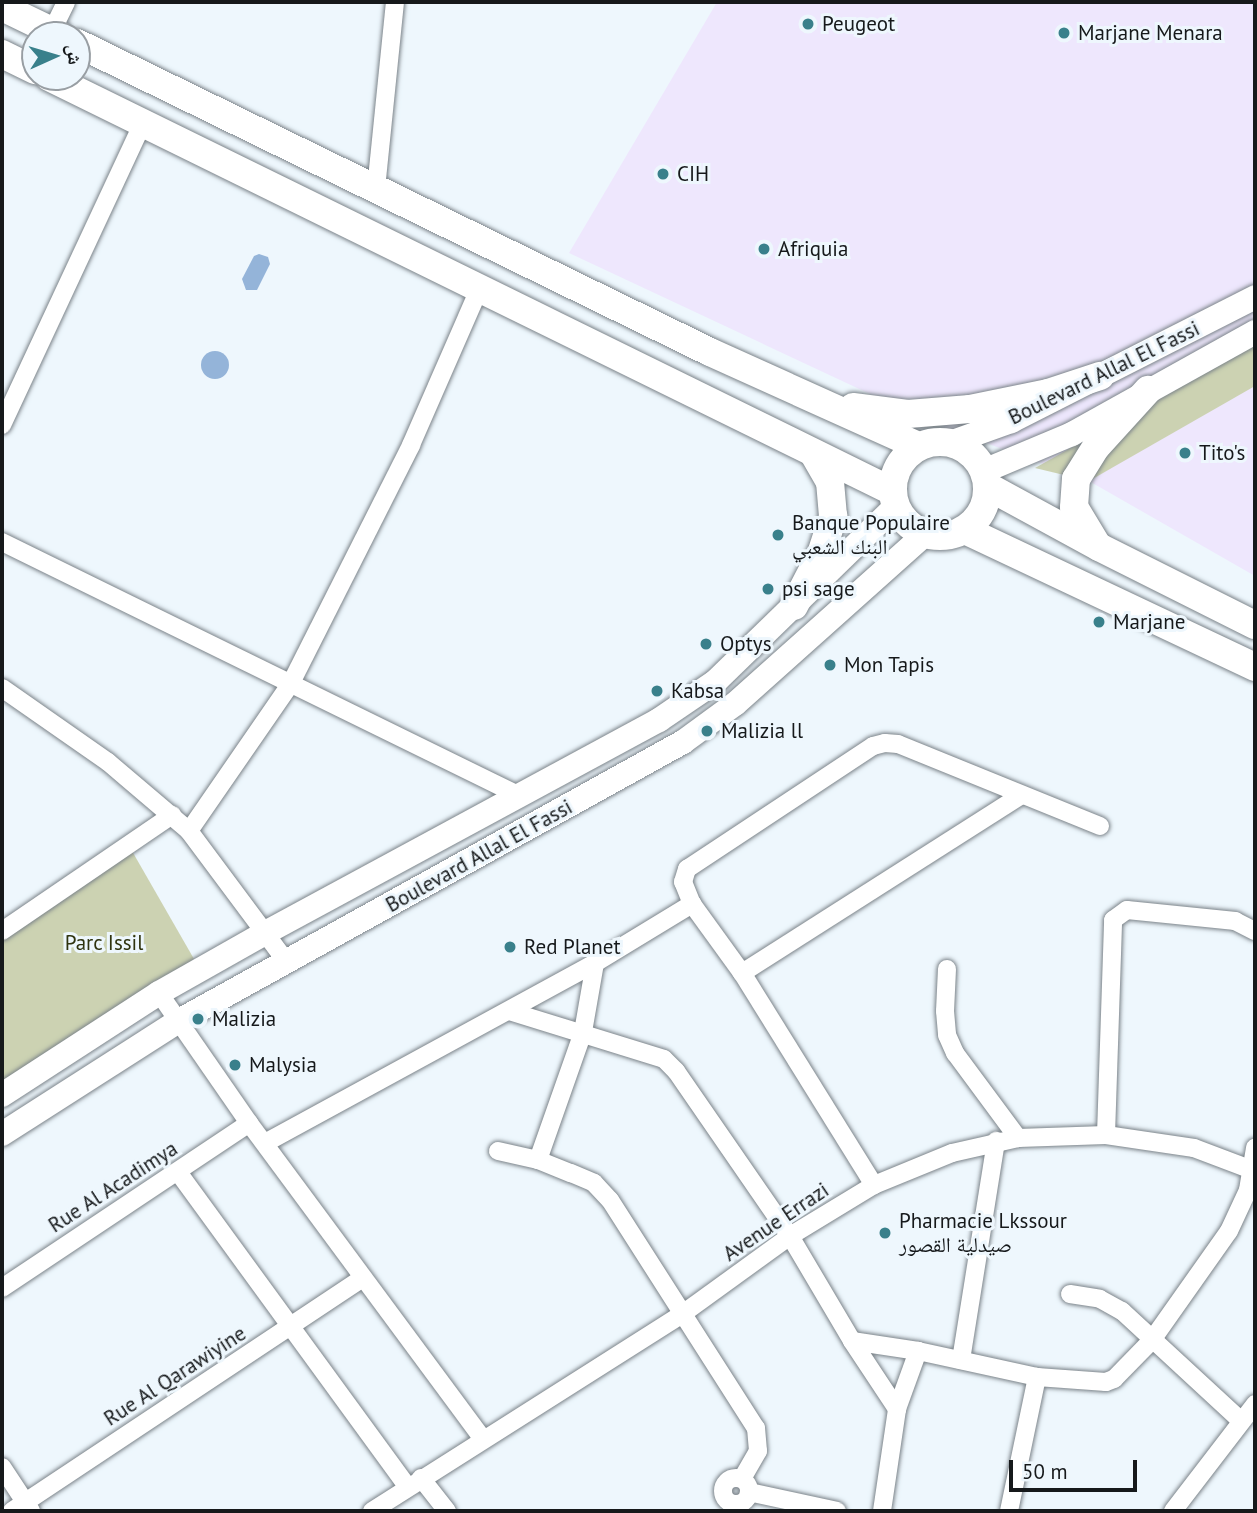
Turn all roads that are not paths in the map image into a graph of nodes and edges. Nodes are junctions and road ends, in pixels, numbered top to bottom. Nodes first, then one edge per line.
1 (66, 2) edge
2 (395, 2) edge
3 (2, 7) edge
4 (31, 21) edge
5 (60, 21) edge
6 (91, 50) edge
7 (2, 54) edge
8 (21, 63) edge
9 (78, 91) edge
10 (143, 123) junction
11 (376, 189) junction
12 (480, 287) junction
13 (1255, 297) edge
14 (1255, 332) edge
15 (1100, 376) junction
16 (1148, 390) junction
17 (818, 401) junction
18 (2, 425) edge
19 (950, 443) junction
20 (918, 446) junction
21 (814, 454) junction
22 (986, 479) junction
23 (894, 499) junction
24 (965, 530) junction
25 (924, 535) junction
26 (2, 542) edge
27 (1099, 547) junction
28 (794, 606) junction
29 (1255, 625) edge
30 (1255, 667) edge
31 (291, 683) junction
32 (2, 688) edge
33 (1021, 795) junction
34 (520, 796) junction
35 (172, 815) junction
36 (1100, 826) dead end
37 (189, 831) junction
38 (692, 904) junction
39 (2, 931) edge
40 (1255, 931) edge
41 (265, 933) junction
42 (285, 960) junction
43 (596, 963) junction
44 (947, 969) dead end
45 (742, 973) junction
46 (159, 993) junction
47 (509, 1011) junction
48 (177, 1021) junction
49 (583, 1032) junction
50 (2, 1095) edge
51 (249, 1123) junction
52 (2, 1134) edge
53 (1106, 1135) junction
54 (1018, 1138) junction
55 (996, 1141) junction
56 (265, 1143) junction
57 (1255, 1148) edge
58 (498, 1152) dead end
59 (538, 1160) junction
60 (1253, 1170) edge
61 (178, 1172) junction
62 (874, 1185) junction
63 (790, 1236) junction
64 (363, 1278) junction
65 (2, 1288) edge
66 (1070, 1294) dead end
67 (681, 1315) junction
68 (292, 1326) junction
69 (1152, 1340) junction
70 (852, 1341) junction
71 (918, 1351) junction
72 (961, 1360) junction
73 (1037, 1377) junction
74 (1255, 1404) edge
75 (897, 1409) junction
76 (1241, 1421) junction
77 (483, 1439) junction
78 (2, 1467) edge
79 (415, 1483) junction
80 (741, 1496) edge
81 (23, 1508) edge
82 (372, 1511) edge
83 (447, 1511) edge
84 (837, 1511) edge
85 (882, 1511) edge
86 (1009, 1511) edge
87 (1174, 1511) edge

1 - 5 street
2 - 11 street
3 - 4 main road
6 - 11 main road
7 - 8 main road
9 - 10 main road
10 - 12 main road
10 - 18 street
11 - 17 main road
12 - 21 main road
12 - 31 street
13 - 15 main road, Boulevard Allal El Fassi
14 - 16 main road, Boulevard Allal El Fassi
15 - 17 main road
15 - 19 main road, Boulevard Allal El Fassi
16 - 22 main road, Boulevard Allal El Fassi
16 - 27 main road
17 - 20 main road
19 - 20 main road
19 - 22 main road
20 - 23 main road
21 - 23 main road
21 - 28 main road
22 - 24 main road
22 - 27 main road
23 - 25 main road
23 - 28 main road, Boulevard Allal El Fassi
24 - 25 main road
24 - 30 main road
25 - 42 main road, Boulevard Allal El Fassi
26 - 31 street
27 - 29 main road
28 - 34 main road, Boulevard Allal El Fassi
31 - 34 street
31 - 37 street
32 - 35 street
33 - 36 street
33 - 38 street
33 - 45 street
34 - 41 main road, Boulevard Allal El Fassi
35 - 37 street
35 - 39 street
37 - 41 street
38 - 43 street
38 - 45 street
40 - 53 street
41 - 42 street
41 - 46 main road, Boulevard Allal El Fassi
42 - 48 main road, Boulevard Allal El Fassi
43 - 47 street
43 - 49 street
44 - 54 street
45 - 62 street
46 - 48 street
46 - 50 main road, Boulevard Allal El Fassi
47 - 49 street
47 - 56 street
48 - 51 street
48 - 52 main road, Boulevard Allal El Fassi
49 - 59 street
49 - 63 street
51 - 56 street
51 - 61 street, Rue Al Acadimya
53 - 54 street, Avenue Errazi
53 - 60 street, Avenue Errazi
54 - 55 street, Avenue Errazi
55 - 62 street, Avenue Errazi
55 - 72 street
56 - 64 street
57 - 60 street
58 - 59 street
59 - 67 street
60 - 69 street
61 - 65 street, Rue Al Acadimya
61 - 68 street
62 - 63 street, Avenue Errazi
63 - 67 street, Avenue Errazi
63 - 70 street
64 - 68 street, Rue Al Qarawiyine
64 - 77 street
66 - 69 street
67 - 77 street, Avenue Errazi
67 - 80 street
68 - 79 street
68 - 81 street, Rue Al Qarawiyine
69 - 73 street
69 - 76 street
70 - 71 street
70 - 75 street
71 - 72 street
71 - 75 street
72 - 73 street
73 - 86 street
74 - 76 street
75 - 85 street
76 - 87 street
77 - 79 street, Avenue Errazi
78 - 81 street
79 - 82 street, Avenue Errazi
79 - 83 street
80 - 84 street

